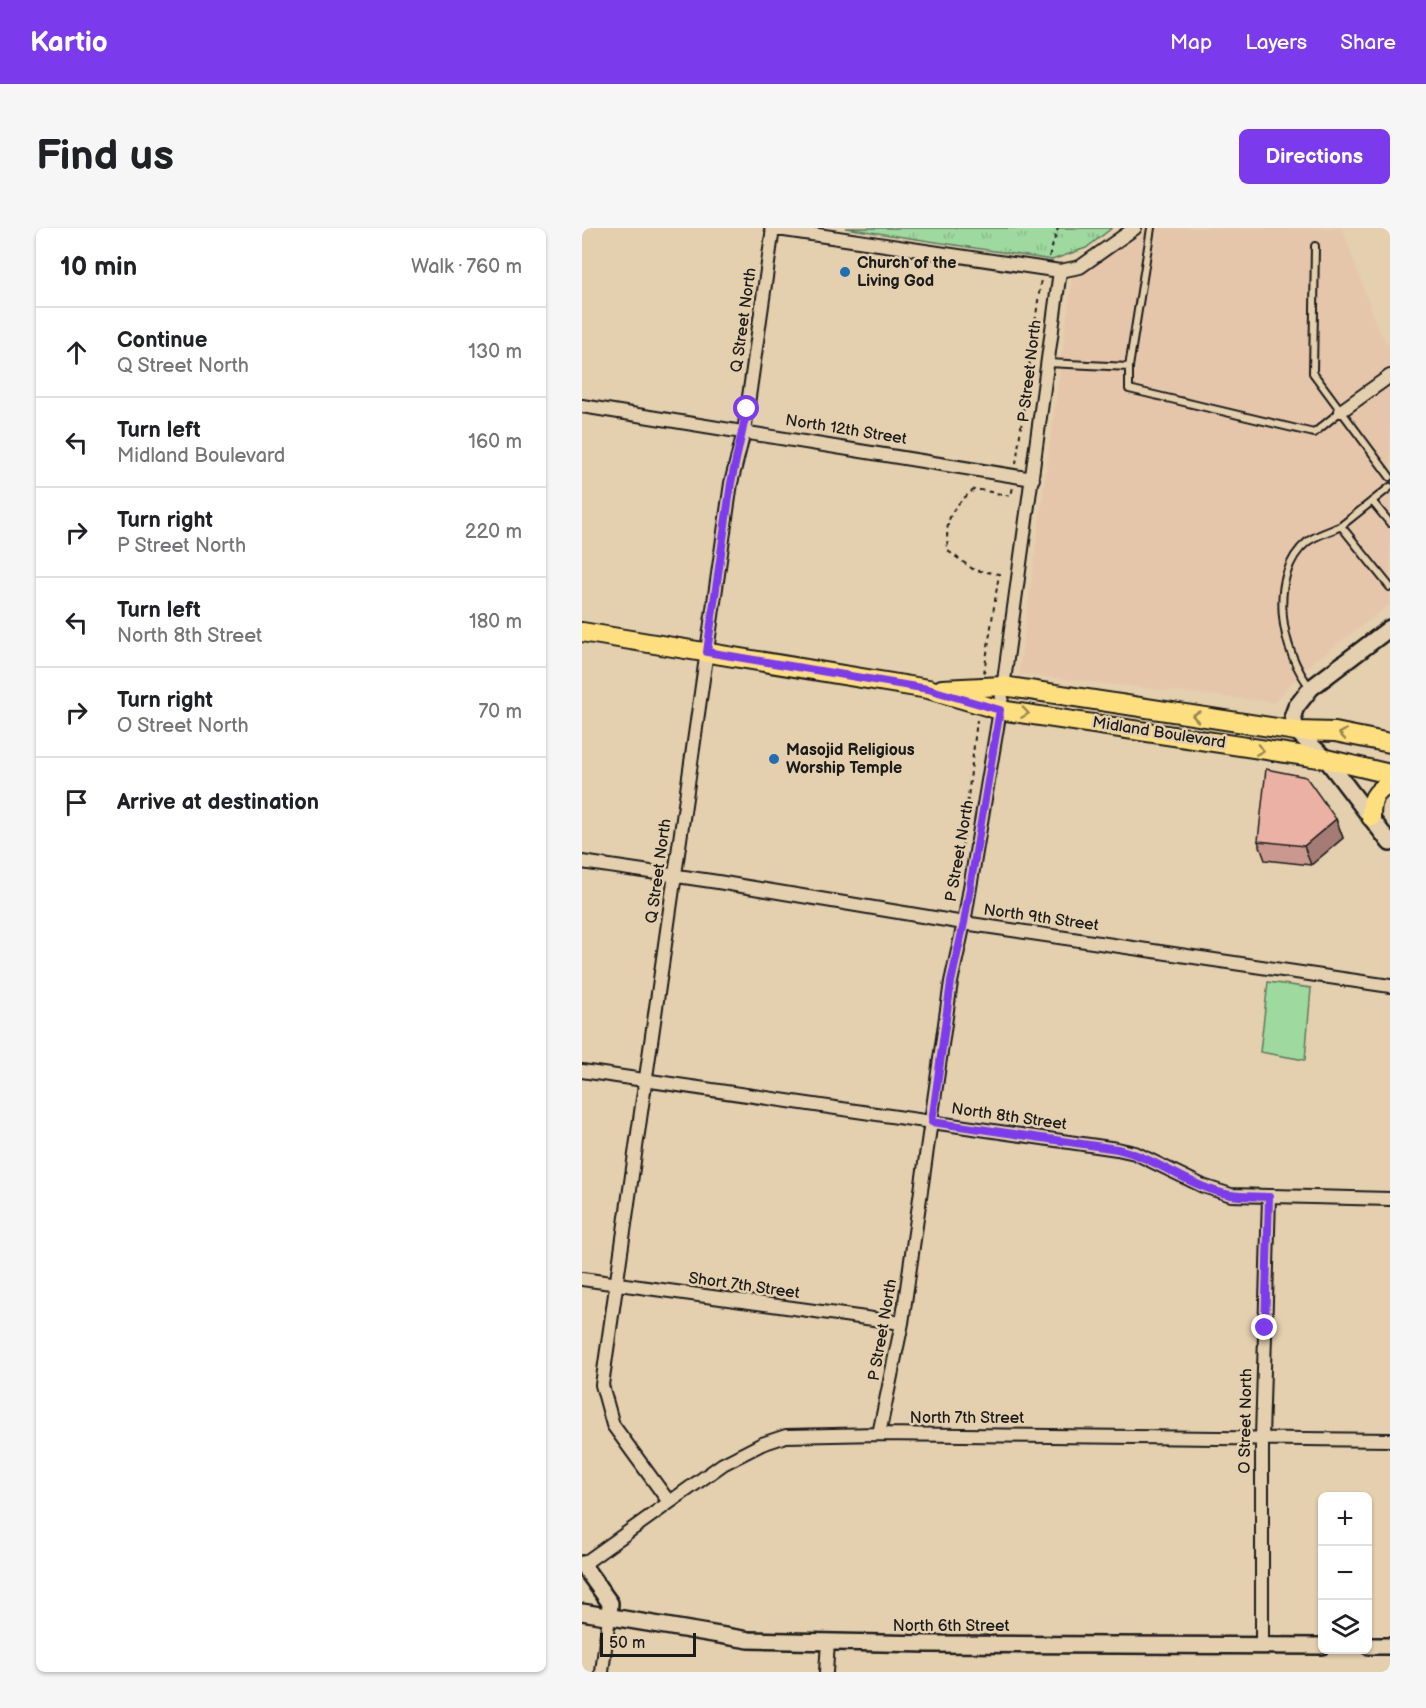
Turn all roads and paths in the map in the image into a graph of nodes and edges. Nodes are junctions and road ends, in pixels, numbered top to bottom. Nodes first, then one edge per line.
1 (772, 228) edge
2 (1058, 228) edge
3 (1135, 228) edge
4 (1151, 228) edge
5 (1315, 246) dead end
6 (1044, 269) junction
7 (1060, 271) junction
8 (1048, 363) junction
9 (1129, 366) junction
10 (1390, 376) edge
11 (582, 406) edge
12 (1341, 411) junction
13 (744, 432) junction
14 (1014, 476) junction
15 (1390, 477) edge
16 (1033, 479) junction
17 (1390, 487) edge
18 (1372, 501) junction
19 (1390, 523) edge
20 (1341, 526) junction
21 (999, 574) dead end
22 (1390, 587) edge
23 (1390, 628) edge
24 (582, 632) edge
25 (707, 652) junction
26 (1003, 686) junction
27 (1311, 688) junction
28 (928, 689) junction
29 (1000, 710) junction
30 (1296, 731) junction
31 (1390, 743) edge
32 (1326, 759) junction
33 (1390, 774) edge
34 (1390, 784) edge
35 (1371, 818) junction
36 (1390, 843) edge
37 (582, 862) edge
38 (674, 876) junction
39 (964, 923) junction
40 (1390, 986) edge
41 (582, 1071) edge
42 (645, 1080) junction
43 (932, 1122) junction
44 (1269, 1197) junction
45 (1390, 1199) edge
46 (582, 1279) edge
47 (615, 1285) junction
48 (902, 1323) junction
49 (879, 1434) junction
50 (1262, 1438) junction
51 (1390, 1440) edge
52 (669, 1502) junction
53 (582, 1564) edge
54 (582, 1612) edge
55 (609, 1617) junction
56 (828, 1642) junction
57 (1262, 1645) junction
58 (1318, 1646) edge
59 (1372, 1646) edge
60 (1390, 1646) edge
61 (602, 1672) edge
62 (826, 1672) edge

1 - 6 street
1 - 13 street, Q Street North
2 - 6 path
3 - 7 street
4 - 9 lane
5 - 12 lane
6 - 7 street
6 - 14 path
7 - 8 street, P Street North
8 - 9 lane
8 - 16 street, P Street North
9 - 12 lane
10 - 12 street
11 - 13 street, North 12th Street
12 - 15 lane
13 - 14 street, North 12th Street
13 - 25 street, Q Street North
14 - 16 street, North 12th Street
14 - 21 path
16 - 26 street, P Street North
17 - 18 lane
18 - 19 lane
18 - 20 lane
20 - 22 lane
20 - 27 lane
23 - 27 street
24 - 25 main road, Midland Boulevard
25 - 28 main road, Midland Boulevard
25 - 38 street, Q Street North
26 - 28 main road, Midland Boulevard
26 - 29 street, P Street North
30 -> 26 main road, Midland Boulevard
27 - 30 street
28 - 29 main road, Midland Boulevard
29 -> 32 main road, Midland Boulevard
29 - 39 street, P Street North
31 -> 30 main road, Midland Boulevard
30 - 32 street
32 - 33 main road, Midland Boulevard
32 - 35 street
34 - 35 main road
35 - 36 street
37 - 38 street, North 9th Street
38 - 39 street, North 9th Street
38 - 42 street, Q Street North
39 - 40 street, North 9th Street
39 - 43 street, P Street North
41 - 42 street, North 8th Street
42 - 43 street, North 8th Street
42 - 47 street, Q Street North
43 - 44 street, North 8th Street
43 - 48 street, P Street North
44 - 45 street, North 8th Street
44 - 50 street, O Street North
46 - 47 street, Short 7th Street
47 - 48 street, Short 7th Street
47 - 52 street, Q Street North
48 - 49 street, P Street North
49 - 50 street, North 7th Street
49 - 52 street, North 7th Street
50 - 51 street, North 7th Street
50 - 57 street, O Street North
52 - 53 street, North 7th Street
53 - 55 street
54 - 55 street, North 6th Street
55 - 56 street, North 6th Street
55 - 61 street
56 - 57 street, North 6th Street
56 - 62 street
57 - 58 street, North 6th Street
59 - 60 street

